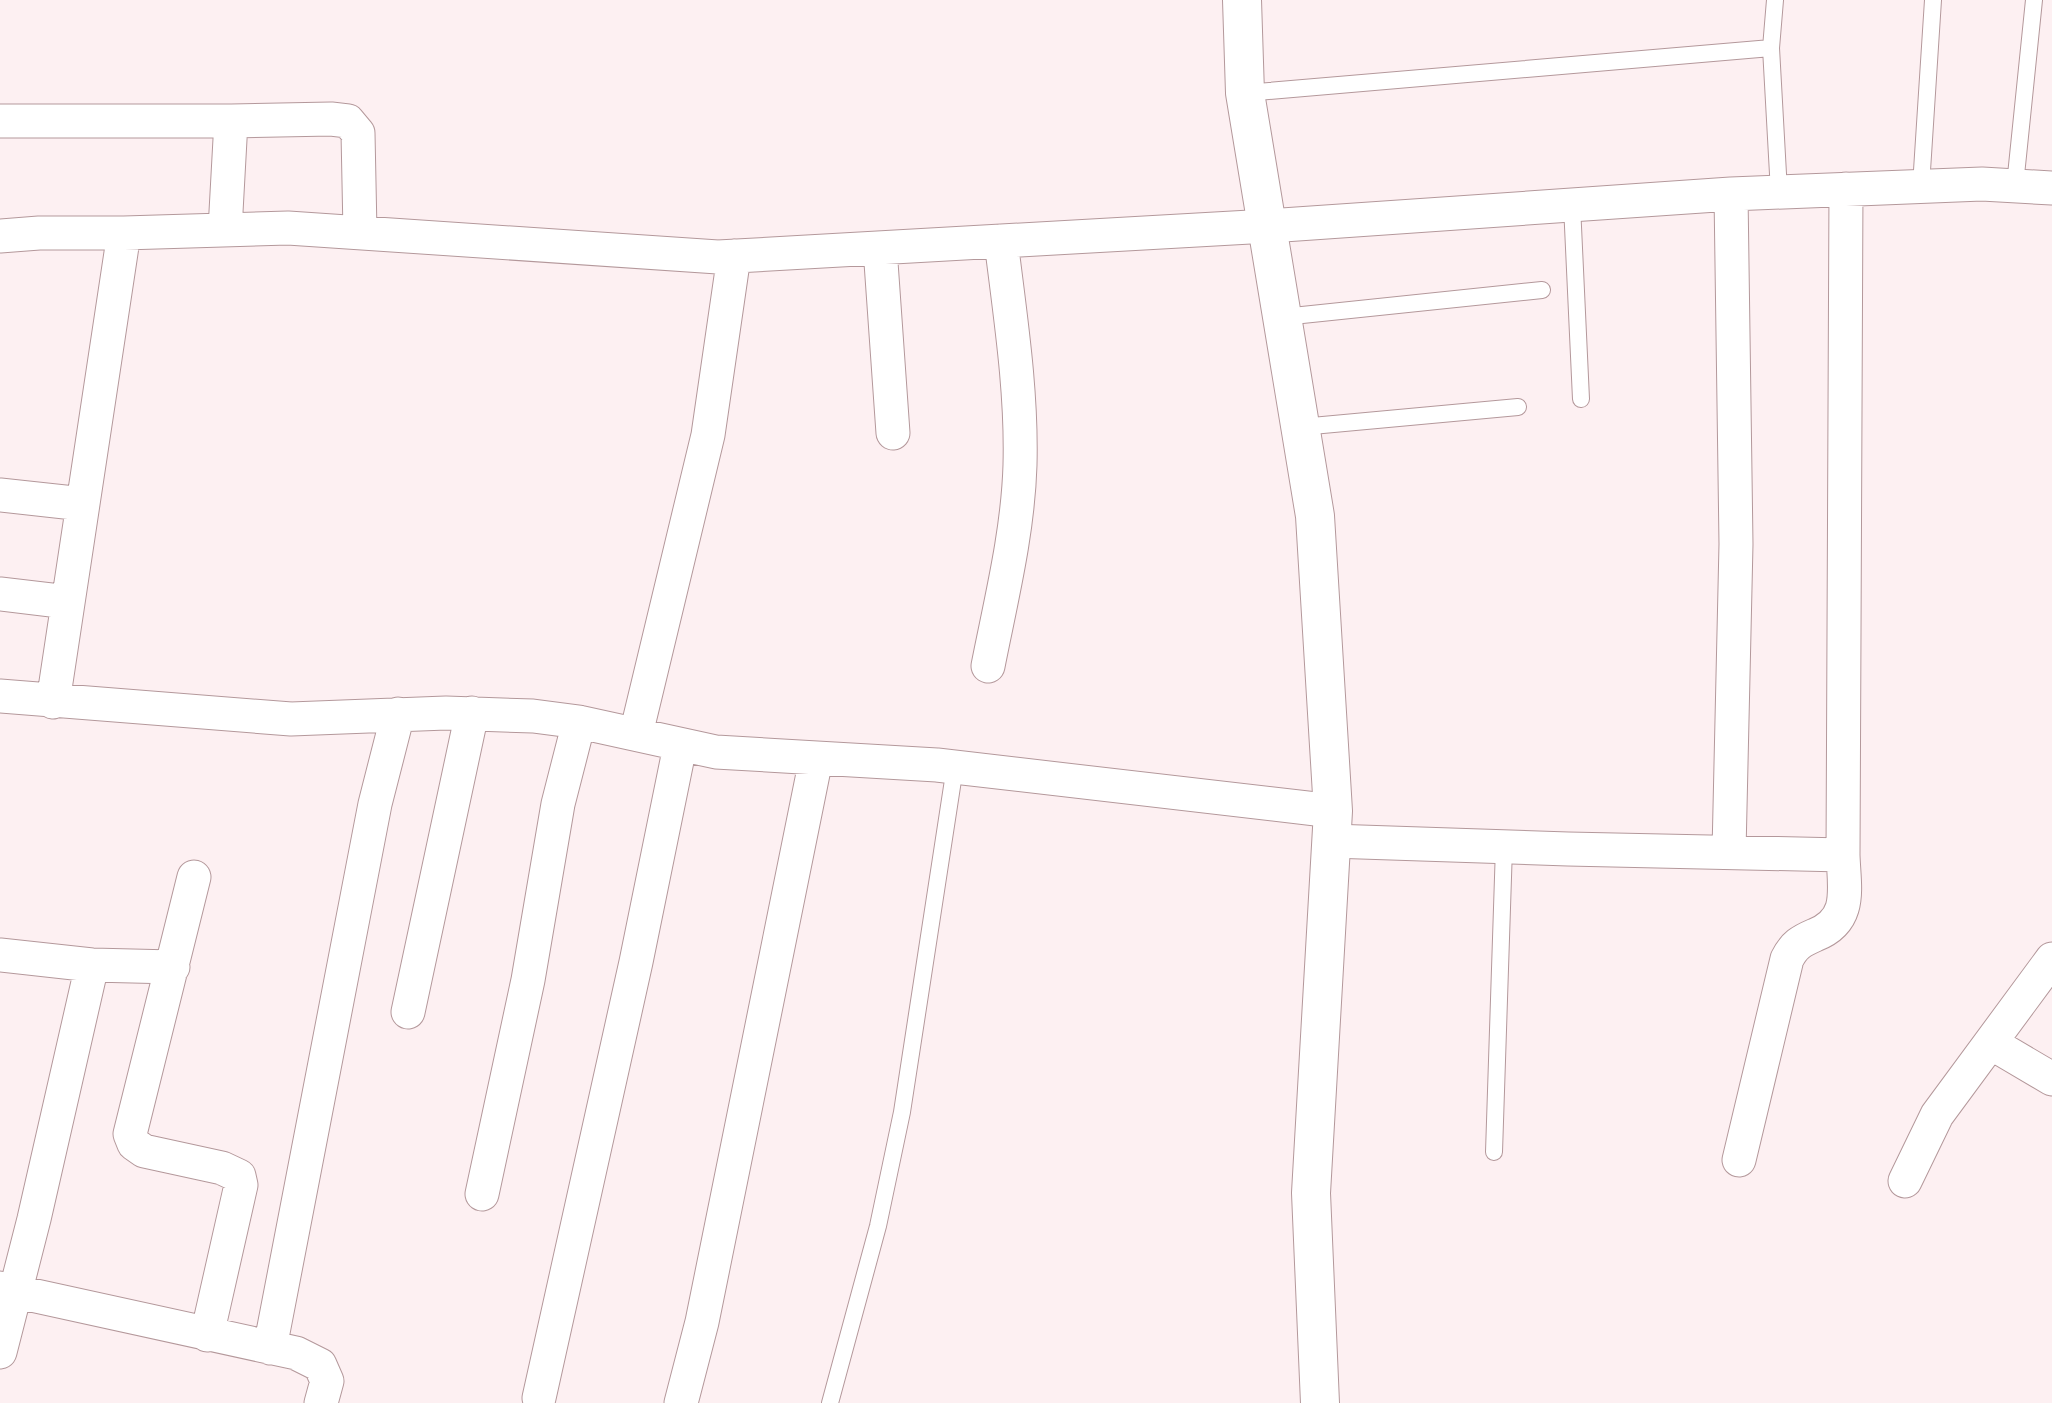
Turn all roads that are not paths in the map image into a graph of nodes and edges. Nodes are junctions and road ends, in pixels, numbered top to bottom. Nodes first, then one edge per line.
1 (1242, 0) edge
2 (1774, 0) edge
3 (1933, 0) edge
4 (2034, 0) edge
5 (1771, 48) junction
6 (1245, 93) junction
7 (0, 121) edge
8 (231, 121) junction
9 (2015, 185) junction
10 (1922, 186) junction
11 (2052, 188) edge
12 (1846, 189) junction
13 (1779, 192) junction
14 (1731, 194) junction
15 (1572, 205) junction
16 (1269, 226) junction
17 (225, 230) junction
18 (360, 232) junction
19 (124, 233) junction
20 (0, 236) edge
21 (1001, 241) junction
22 (880, 248) junction
23 (734, 256) junction
24 (1542, 290) dead end
25 (1283, 317) junction
26 (1581, 399) dead end
27 (1518, 407) dead end
28 (1300, 427) junction
29 (892, 433) dead end
30 (0, 495) edge
31 (83, 504) junction
32 (0, 594) edge
33 (68, 602) junction
34 (988, 666) dead end
35 (0, 696) edge
36 (53, 702) junction
37 (472, 713) junction
38 (398, 714) junction
39 (579, 722) junction
40 (636, 734) junction
41 (680, 746) junction
42 (816, 759) junction
43 (955, 767) junction
44 (1332, 826) junction
45 (1504, 847) junction
46 (1729, 852) junction
47 (1843, 855) junction
48 (194, 877) dead end
49 (0, 955) edge
50 (2052, 959) edge
51 (92, 965) junction
52 (173, 967) junction
53 (408, 1012) dead end
54 (1991, 1043) junction
55 (2052, 1079) edge
56 (1494, 1152) dead end
57 (1740, 1160) dead end
58 (1905, 1181) dead end
59 (482, 1194) dead end
60 (8, 1290) edge
61 (207, 1335) junction
62 (270, 1348) junction
63 (0, 1352) edge
64 (539, 1398) dead end
65 (321, 1403) edge
66 (681, 1403) edge
67 (830, 1403) edge
68 (1320, 1403) edge

1 - 6 street
2 - 5 lane
3 - 10 lane
4 - 9 lane
5 - 6 lane
5 - 13 lane
6 - 16 street
7 - 8 street
8 - 17 street
8 - 18 street
9 - 10 street
9 - 11 street
10 - 12 street
12 - 13 street
12 - 47 street
13 - 14 street
14 - 15 street
14 - 46 street
15 - 16 street
15 - 26 lane
16 - 21 street
16 - 25 street
17 - 18 street
17 - 19 street
18 - 23 street
19 - 20 street
19 - 31 street
21 - 22 street
21 - 34 street
22 - 23 street
22 - 29 street
23 - 40 street
24 - 25 lane
25 - 28 street
27 - 28 lane
28 - 44 street
30 - 31 street
31 - 33 street
32 - 33 street
33 - 36 street
35 - 36 street
36 - 38 street
37 - 38 street
37 - 39 street
37 - 53 street
38 - 62 street
39 - 40 street
39 - 59 street
40 - 41 street
41 - 42 street
41 - 64 street
42 - 43 street
42 - 66 street
43 - 44 street
43 - 67 lane
44 - 45 street
44 - 68 street
45 - 46 street
45 - 56 lane
46 - 47 street
47 - 57 street
48 - 52 street
49 - 51 street
50 - 54 street
51 - 52 street
51 - 60 street
52 - 61 street
54 - 55 street
54 - 58 street
60 - 61 street
60 - 63 street
61 - 62 street
62 - 65 street

